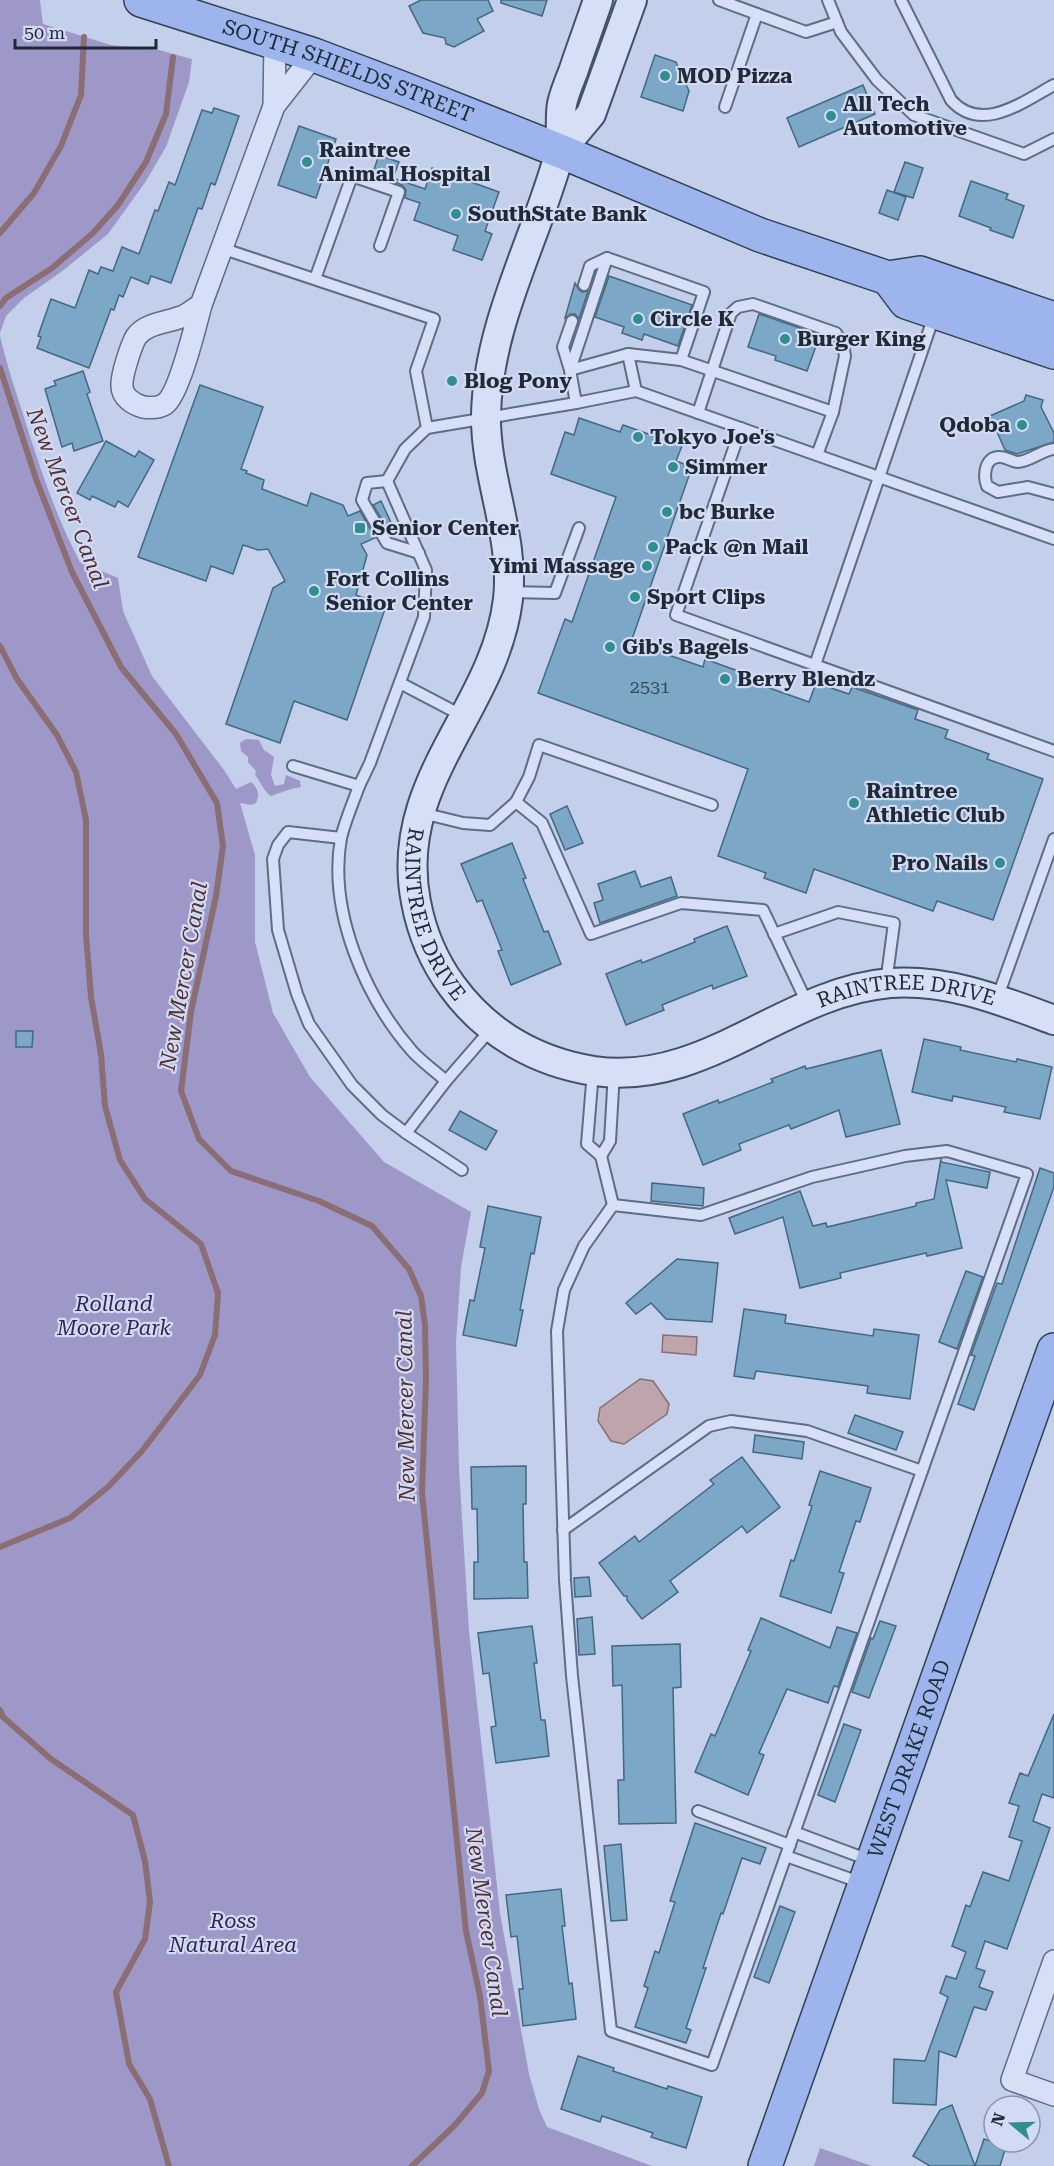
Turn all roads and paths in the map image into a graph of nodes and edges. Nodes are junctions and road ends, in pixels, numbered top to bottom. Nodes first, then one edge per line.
1 (141, 0) edge
2 (598, 0) edge
3 (632, 0) edge
4 (719, 0) edge
5 (841, 0) edge
6 (901, 0) edge
7 (829, 2) edge
8 (758, 14) junction
9 (837, 22) junction
10 (275, 42) junction
11 (314, 55) junction
12 (1054, 85) edge
13 (274, 106) junction
14 (725, 107) dead end
15 (1054, 140) edge
16 (560, 151) junction
17 (380, 246) dead end
18 (221, 248) junction
19 (607, 258) junction
20 (888, 278) junction
21 (315, 279) junction
22 (584, 285) dead end
23 (201, 305) junction
24 (936, 312) junction
25 (1054, 319) edge
26 (572, 321) dead end
27 (1054, 332) edge
28 (1054, 352) edge
29 (628, 354) junction
30 (681, 360) junction
31 (570, 370) junction
32 (711, 370) junction
33 (636, 391) junction
34 (576, 403) junction
35 (833, 412) junction
36 (699, 413) junction
37 (486, 418) junction
38 (427, 428) junction
39 (741, 428) junction
40 (1054, 449) edge
41 (817, 454) junction
42 (879, 476) junction
43 (387, 481) junction
44 (1054, 494) edge
45 (579, 528) dead end
46 (1054, 539) edge
47 (419, 553) junction
48 (509, 592) junction
49 (815, 665) junction
50 (400, 683) junction
51 (463, 716) junction
52 (1054, 751) edge
53 (293, 766) dead end
54 (358, 786) junction
55 (516, 802) junction
56 (712, 805) dead end
57 (419, 812) junction
58 (341, 838) junction
59 (1054, 839) edge
60 (774, 934) junction
61 (886, 984) junction
62 (997, 999) junction
63 (808, 1005) junction
64 (1054, 1020) edge
65 (492, 1028) junction
66 (604, 1071) junction
67 (447, 1081) junction
68 (406, 1133) junction
69 (601, 1156) junction
70 (462, 1170) dead end
71 (614, 1205) junction
72 (1054, 1350) edge
73 (922, 1471) junction
74 (563, 1530) junction
75 (698, 1811) dead end
76 (794, 1832) junction
77 (790, 1845) junction
78 (786, 1856) junction
79 (868, 1872) junction
80 (1054, 1962) edge
81 (1054, 2095) edge
82 (765, 2166) edge

1 - 10 main road, SOUTH SHIELDS STREET
2 - 16 street
3 - 16 street
4 - 8 lane
5 - 7 lane
6 - 12 lane
7 - 9 lane
8 - 9 lane
8 - 14 lane
9 - 15 lane
10 - 11 main road, SOUTH SHIELDS STREET
10 - 13 street
11 - 13 street
11 - 16 main road, SOUTH SHIELDS STREET
13 - 18 street
16 - 20 main road, SOUTH SHIELDS STREET
16 - 37 street, RAINTREE DRIVE
17 - 21 lane
18 - 21 lane
18 - 23 street
19 - 22 lane
19 - 30 lane
19 - 31 lane
20 - 24 main road
20 - 25 main road, SOUTH SHIELDS STREET
21 - 38 lane
23 - 23 street
24 - 27 main road
24 - 28 main road
24 - 42 lane
26 - 31 lane
29 - 30 lane
29 - 31 lane
29 - 33 lane
30 - 32 lane
31 - 34 lane
32 - 35 lane
32 - 35 lane
32 - 36 lane
33 - 34 lane
33 - 36 lane
34 - 37 lane
35 - 41 lane
36 - 39 lane
37 - 38 lane
37 - 48 street, RAINTREE DRIVE
38 - 43 lane
39 - 41 lane
39 - 49 lane
40 - 44 lane
41 - 42 lane
42 - 46 lane
42 - 49 lane
43 - 47 lane
43 - 47 lane
45 - 48 lane
47 - 50 lane
48 - 51 street, RAINTREE DRIVE
49 - 52 lane
50 - 51 lane
50 - 54 lane
51 - 57 street, RAINTREE DRIVE
53 - 54 lane
54 - 58 lane
55 - 56 lane
55 - 57 lane
55 - 60 lane
57 - 65 street, RAINTREE DRIVE
58 - 67 lane
58 - 68 lane
59 - 62 lane
60 - 61 lane
60 - 63 lane
61 - 62 street, RAINTREE DRIVE
61 - 63 street, RAINTREE DRIVE
62 - 64 street, RAINTREE DRIVE
63 - 66 street, RAINTREE DRIVE
65 - 66 street, RAINTREE DRIVE
65 - 67 lane
66 - 69 lane
66 - 69 lane
67 - 68 lane
68 - 70 lane
69 - 71 lane
71 - 73 lane
71 - 74 lane
72 - 79 main road, WEST DRAKE ROAD
73 - 74 lane
73 - 76 lane
74 - 78 lane
75 - 77 lane
76 - 77 lane
76 - 79 lane
77 - 78 lane
78 - 79 lane
79 - 82 main road, WEST DRAKE ROAD
80 - 81 street

